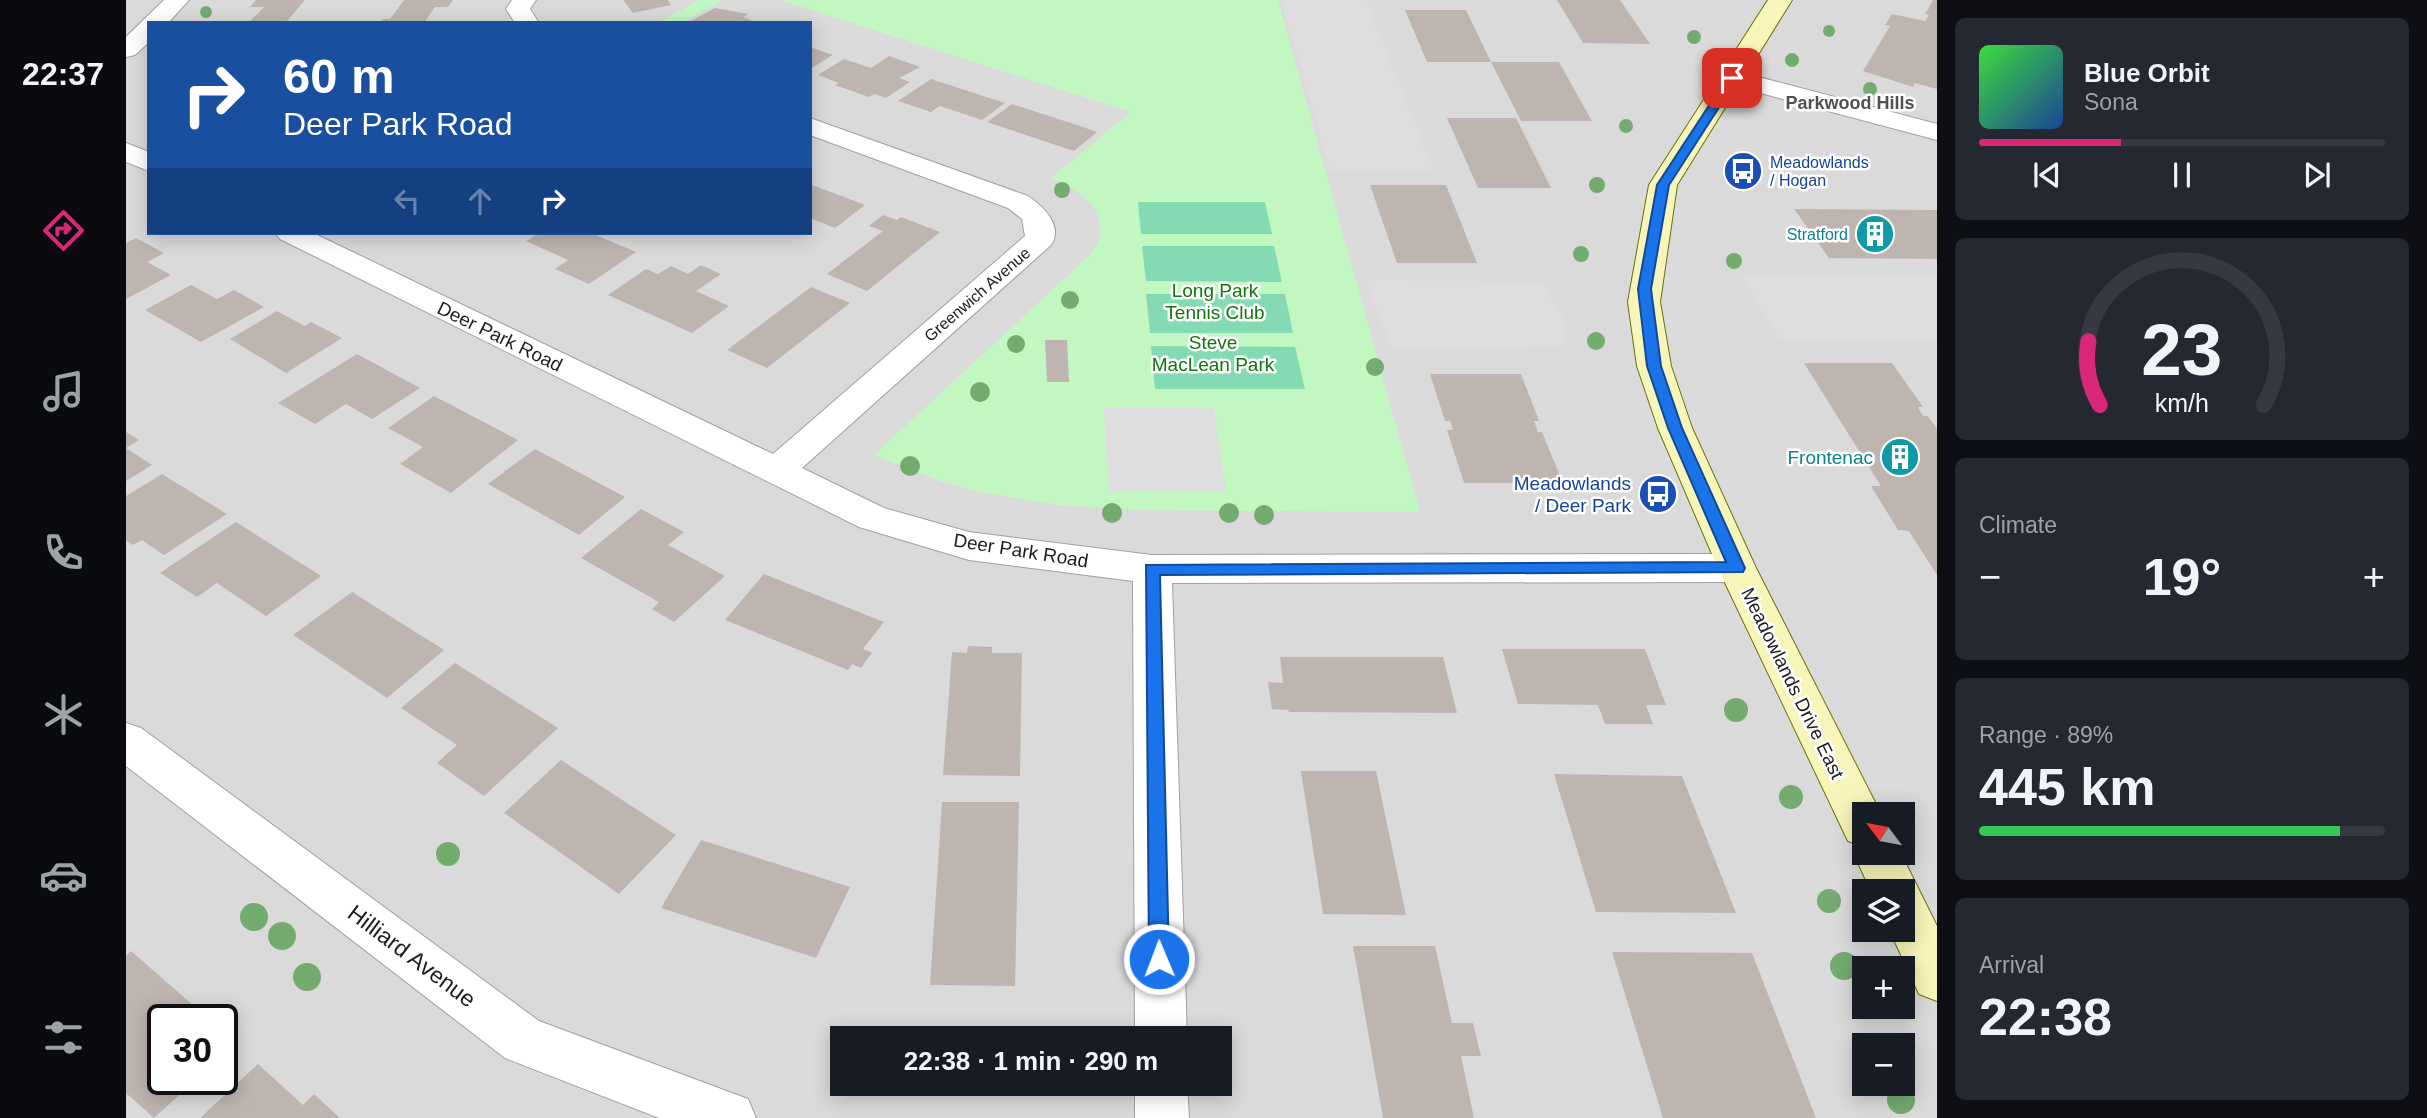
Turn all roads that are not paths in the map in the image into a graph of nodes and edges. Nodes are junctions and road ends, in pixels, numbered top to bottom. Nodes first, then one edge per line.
1 (177, 0) edge
2 (524, 0) edge
3 (1780, 0) edge
4 (156, 21) edge
5 (526, 21) edge
6 (147, 30) edge
7 (126, 50) edge
8 (1732, 78) junction
9 (812, 127) edge
10 (1937, 132) edge
11 (126, 151) edge
12 (147, 162) edge
13 (294, 235) edge
14 (775, 472) junction
15 (1737, 568) junction
16 (1152, 569) junction
17 (126, 741) edge
18 (1852, 803) edge
19 (1915, 932) edge
20 (1937, 977) edge
21 (1160, 1026) edge
22 (1161, 1096) edge
23 (729, 1118) edge
24 (1162, 1118) edge

1 - 4 street
2 - 5 street
3 - 8 main road, Meadowlands Drive East
6 - 7 street
8 - 10 street
8 - 15 main road, Meadowlands Drive East
9 - 14 street, Greenwich Avenue
11 - 12 street
13 - 14 street, Deer Park Road
14 - 16 street, Deer Park Road
15 - 16 street, Deer Park Road
15 - 18 main road, Meadowlands Drive East
16 - 21 street
17 - 23 street, Hilliard Avenue
19 - 20 main road
22 - 24 street

